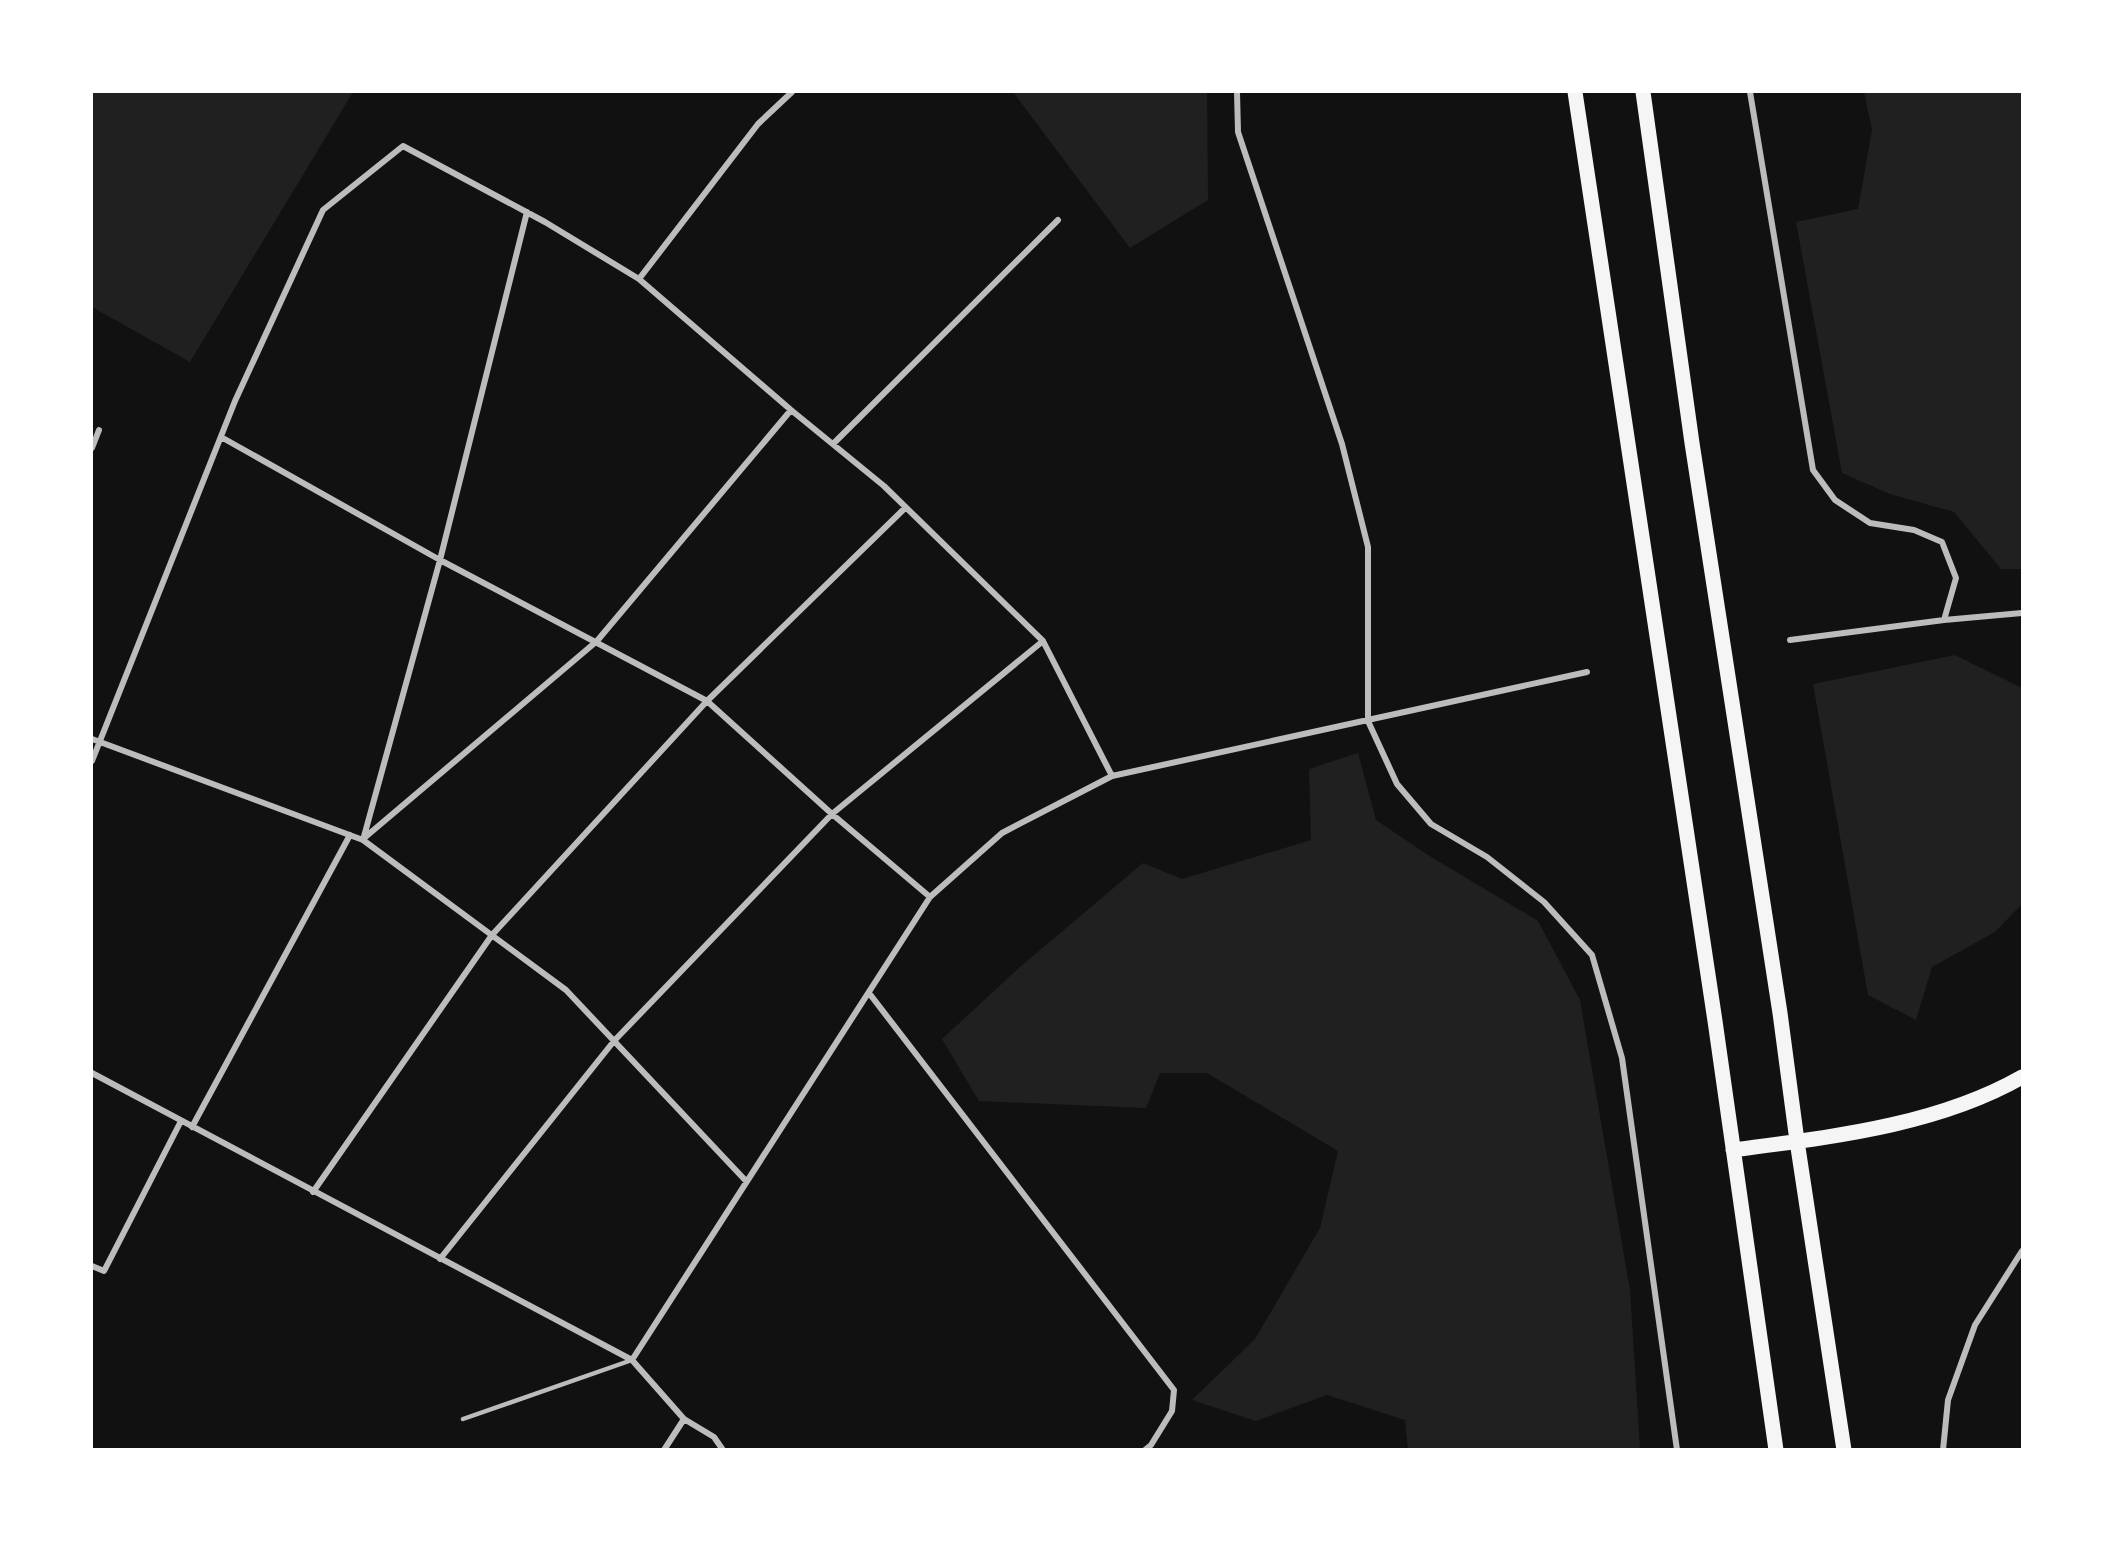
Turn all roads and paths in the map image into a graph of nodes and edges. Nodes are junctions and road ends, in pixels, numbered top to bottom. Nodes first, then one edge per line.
1 (792, 92) edge
2 (1237, 92) edge
3 (1575, 92) edge
4 (1643, 92) edge
5 (1750, 92) edge
6 (527, 212) junction
7 (1058, 220) dead end
8 (639, 279) junction
9 (791, 410) junction
10 (99, 430) dead end
11 (221, 437) junction
12 (833, 444) junction
13 (92, 448) edge
14 (905, 508) junction
15 (440, 560) junction
16 (2022, 613) edge
17 (1944, 620) junction
18 (1790, 640) dead end
19 (597, 641) junction
20 (1043, 641) junction
21 (1587, 672) dead end
22 (707, 701) junction
23 (1368, 721) junction
24 (92, 739) edge
25 (100, 743) junction
26 (92, 761) edge
27 (1112, 776) junction
28 (832, 814) junction
29 (350, 835) junction
30 (363, 840) junction
31 (930, 897) junction
32 (492, 935) junction
33 (869, 993) junction
34 (614, 1041) junction
35 (92, 1073) edge
36 (2022, 1077) edge
37 (181, 1121) junction
38 (192, 1127) junction
39 (1797, 1142) junction
40 (1733, 1150) junction
41 (746, 1181) junction
42 (313, 1192) junction
43 (2022, 1251) edge
44 (440, 1259) junction
45 (92, 1266) edge
46 (632, 1360) junction
47 (463, 1419) dead end
48 (684, 1419) junction
49 (664, 1449) edge
50 (723, 1449) edge
51 (1145, 1449) edge
52 (1677, 1449) edge
53 (1776, 1449) edge
54 (1844, 1449) edge
55 (1943, 1449) edge

1 - 8 street
2 - 23 street
3 - 40 main road
4 - 39 main road
5 - 17 street
6 - 8 street
6 - 11 street
6 - 15 street
7 - 12 street
8 - 9 street
9 - 12 street
9 - 19 street
10 - 13 street
11 - 15 street
11 - 25 street
12 - 14 street
14 - 20 street
14 - 22 street
15 - 19 street
15 - 30 street
16 - 17 street
17 - 18 street
19 - 22 street
19 - 30 street
20 - 27 street
20 - 28 street
21 - 23 street
22 - 28 street
22 - 32 street
23 - 27 street
23 - 52 street
24 - 25 street
25 - 26 street
25 - 29 street
27 - 31 street
28 - 31 street
28 - 34 street
29 - 30 street
29 - 38 street
30 - 32 street
31 - 33 street
32 - 34 street
32 - 42 street
33 - 41 street
33 - 51 street
34 - 41 street
34 - 44 street
35 - 37 street
36 - 39 main road
37 - 38 street
37 - 45 street
38 - 42 street
39 - 40 main road
39 - 54 main road
40 - 53 main road
41 - 46 street
42 - 44 street
43 - 55 street
44 - 46 street
46 - 47 lane
46 - 48 street
48 - 49 street
48 - 50 street

